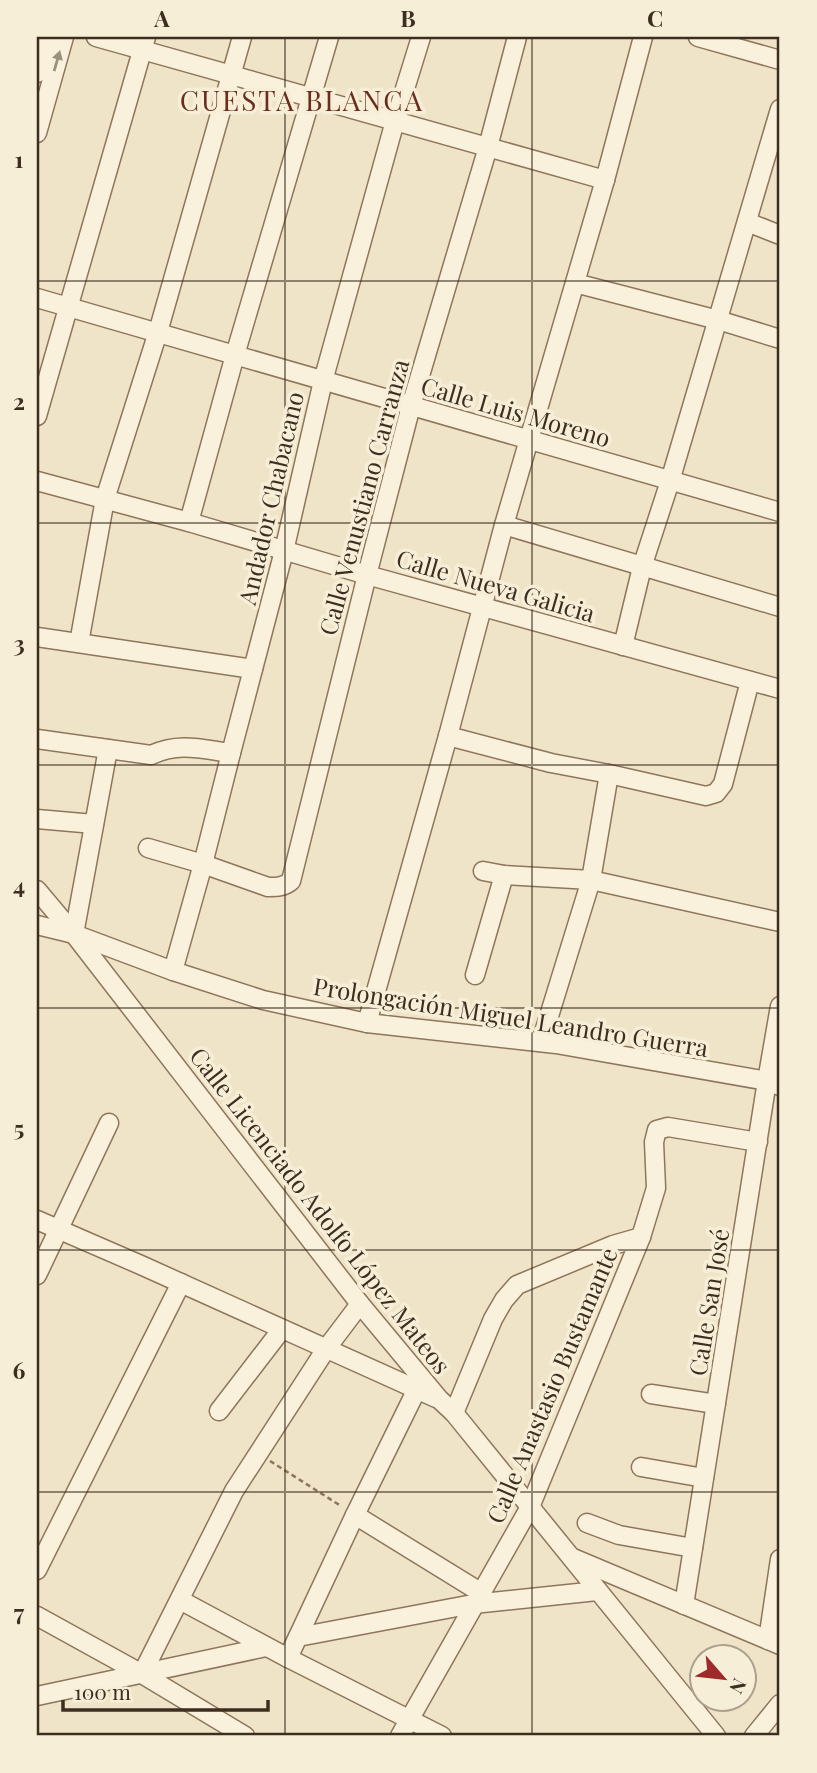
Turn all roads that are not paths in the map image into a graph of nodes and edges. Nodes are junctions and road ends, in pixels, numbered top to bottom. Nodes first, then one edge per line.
1 (47, 37) edge
2 (64, 37) edge
3 (96, 37) edge
4 (242, 37) edge
5 (329, 37) edge
6 (421, 37) edge
7 (517, 37) edge
8 (643, 37) edge
9 (698, 37) edge
10 (144, 43) edge
11 (780, 60) edge
12 (37, 73) edge
13 (231, 75) junction
14 (310, 97) junction
15 (780, 109) edge
16 (395, 121) junction
17 (37, 133) edge
18 (488, 147) junction
19 (605, 180) junction
20 (747, 222) junction
21 (780, 235) edge
22 (575, 283) junction
23 (37, 298) edge
24 (69, 306) junction
25 (718, 320) junction
26 (158, 332) junction
27 (780, 339) edge
28 (235, 355) junction
29 (323, 381) junction
30 (411, 407) junction
31 (37, 416) edge
32 (529, 440) junction
33 (37, 481) edge
34 (670, 481) junction
35 (105, 499) junction
36 (780, 512) edge
37 (189, 522) junction
38 (505, 525) junction
39 (284, 551) junction
40 (642, 567) junction
41 (366, 575) junction
42 (484, 607) junction
43 (780, 607) edge
44 (37, 637) edge
45 (79, 643) junction
46 (623, 646) junction
47 (253, 669) junction
48 (750, 681) junction
49 (780, 689) edge
50 (448, 736) junction
51 (37, 739) edge
52 (108, 749) junction
53 (231, 753) junction
54 (609, 774) junction
55 (37, 819) edge
56 (94, 824) junction
57 (148, 848) dead end
58 (203, 864) junction
59 (483, 871) dead end
60 (504, 875) junction
61 (591, 880) junction
62 (37, 890) edge
63 (780, 922) edge
64 (37, 925) edge
65 (74, 934) junction
66 (173, 971) junction
67 (475, 975) dead end
68 (780, 1006) edge
69 (367, 1023) junction
70 (541, 1042) junction
71 (773, 1083) edge
72 (109, 1123) dead end
73 (758, 1142) junction
74 (37, 1220) edge
75 (59, 1230) junction
76 (641, 1237) junction
77 (37, 1275) edge
78 (181, 1283) junction
79 (360, 1304) junction
80 (282, 1329) junction
81 (326, 1349) junction
82 (417, 1389) junction
83 (651, 1394) dead end
84 (439, 1399) junction
85 (716, 1404) junction
86 (219, 1412) dead end
87 (454, 1413) junction
88 (641, 1467) dead end
89 (704, 1478) junction
90 (530, 1507) junction
91 (355, 1515) junction
92 (587, 1523) dead end
93 (693, 1548) junction
94 (569, 1557) junction
95 (780, 1559) edge
96 (37, 1570) edge
97 (597, 1591) junction
98 (477, 1598) junction
99 (180, 1600) junction
100 (684, 1605) junction
101 (37, 1616) edge
102 (298, 1637) junction
103 (774, 1643) edge
104 (266, 1647) junction
105 (288, 1658) junction
106 (142, 1674) junction
107 (37, 1696) edge
108 (780, 1704) edge
109 (409, 1720) junction
110 (244, 1736) edge
111 (400, 1736) edge
112 (442, 1736) edge
113 (716, 1736) edge
114 (754, 1736) edge

1 - 12 street
17 -> 2 street
3 - 10 street
4 - 13 street
5 - 14 street
6 - 16 street, Andador Chabacano
7 - 18 street, Calle Venustiano Carranza
8 - 19 street
9 - 11 street
10 - 13 street
10 - 24 street
13 - 14 street
13 - 26 street
14 - 16 street
14 - 28 street
15 - 20 street
16 - 18 street
16 - 29 street, Andador Chabacano
18 - 19 street
18 - 30 street, Calle Venustiano Carranza
19 - 22 street
20 - 21 street
20 - 25 street
22 - 25 street
22 - 32 street
23 - 24 street, Calle Luis Moreno
24 - 26 street, Calle Luis Moreno
24 - 31 street
25 - 27 street
25 - 34 street
26 - 28 street, Calle Luis Moreno
26 - 35 street
28 - 29 street, Calle Luis Moreno
28 - 37 street
29 - 30 street, Calle Luis Moreno
29 - 39 street, Andador Chabacano
30 - 32 street, Calle Luis Moreno
30 - 41 street, Calle Venustiano Carranza
32 - 34 street, Calle Luis Moreno
32 - 38 street
33 - 35 street, Calle Nueva Galicia
34 - 36 street, Calle Luis Moreno
34 - 40 street
35 - 37 street, Calle Nueva Galicia
35 - 45 street
37 - 39 street, Calle Nueva Galicia
38 - 40 street
38 - 42 street
39 - 41 street, Calle Nueva Galicia
39 - 47 street, Andador Chabacano
40 - 43 street
40 - 46 street
41 - 42 street, Calle Nueva Galicia
41 - 58 street, Calle Venustiano Carranza
42 - 46 street, Calle Nueva Galicia
42 - 50 street
44 - 45 street
45 - 47 street
46 - 48 street, Calle Nueva Galicia
47 - 53 street, Andador Chabacano
48 - 49 street, Calle Nueva Galicia
48 - 54 street
50 - 54 street
50 - 69 street
51 - 52 street
52 - 53 street
52 - 56 street
53 - 58 street, Andador Chabacano
54 - 61 street
55 - 56 street
56 - 65 street
57 - 58 street
58 - 66 street, Andador Chabacano
59 - 60 street
60 - 61 street
60 - 67 street
61 - 63 street
61 - 70 street
62 - 65 street, Calle Licenciado Adolfo López Mateos
64 - 65 street, Prolongación Miguel Leandro Guerra
65 - 66 street, Prolongación Miguel Leandro Guerra
65 - 79 street, Calle Licenciado Adolfo López Mateos
66 - 69 street, Prolongación Miguel Leandro Guerra
68 - 71 street, Calle San José
69 - 70 street, Prolongación Miguel Leandro Guerra
70 - 71 street, Prolongación Miguel Leandro Guerra
71 - 73 street, Calle San José
72 - 75 street
73 - 76 street, Calle Anastasio Bustamante
73 - 85 street, Calle San José
74 - 75 street
75 - 77 street
75 - 78 street
76 - 87 street
76 - 90 street, Calle Anastasio Bustamante
78 - 80 street
78 - 96 street
79 - 81 street
79 - 84 street, Calle Licenciado Adolfo López Mateos
80 - 81 street
80 - 86 street
81 - 82 street
81 - 99 street
82 - 84 street
82 - 91 street
83 - 85 street
84 - 87 street, Calle Licenciado Adolfo López Mateos
85 - 89 street, Calle San José
87 - 90 street, Calle Licenciado Adolfo López Mateos
88 - 89 street
89 - 93 street, Calle San José
90 - 94 street, Calle Licenciado Adolfo López Mateos
90 - 98 street, Calle Anastasio Bustamante
91 - 98 street
91 - 102 street
92 - 93 street
93 - 100 street, Calle San José
94 - 97 street, Calle Licenciado Adolfo López Mateos
94 - 100 street
95 - 103 street
97 - 98 street
97 - 113 street, Calle Licenciado Adolfo López Mateos
98 - 102 street
98 - 109 street, Calle Anastasio Bustamante
99 - 104 street
99 - 106 street
100 - 103 street
101 - 106 street
102 - 105 street
104 - 105 street
104 - 106 street
105 - 109 street
106 - 107 street
106 - 110 street
108 - 114 street
109 - 111 street, Calle Anastasio Bustamante
109 - 112 street

